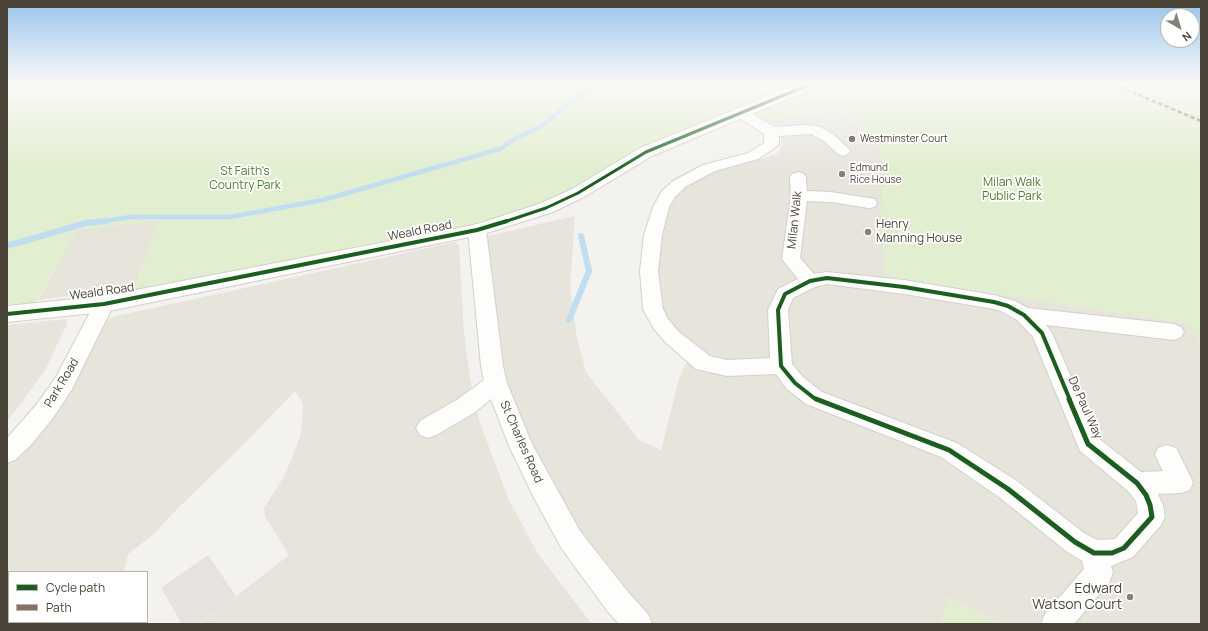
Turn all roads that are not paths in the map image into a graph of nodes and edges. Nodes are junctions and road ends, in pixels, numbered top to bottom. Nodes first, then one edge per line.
1 (737, 113) edge
2 (742, 113) edge
3 (771, 132) junction
4 (843, 151) dead end
5 (798, 177) dead end
6 (799, 196) junction
7 (869, 203) dead end
8 (477, 230) junction
9 (810, 280) junction
10 (104, 304) junction
11 (7, 314) edge
12 (1024, 315) junction
13 (1174, 332) dead end
14 (781, 366) junction
15 (496, 383) junction
16 (428, 428) dead end
17 (7, 453) edge
18 (1167, 455) dead end
19 (1137, 484) junction
20 (1094, 553) junction
21 (638, 624) edge
22 (1055, 624) edge

1 - 8 street, Weald Road
2 - 3 street
3 - 4 street
3 - 14 street
5 - 6 street, Milan Walk
6 - 7 street
6 - 9 street, Milan Walk
8 - 10 street, Weald Road
8 - 15 street, St Charles Road
9 - 12 street, De Paul Way
9 - 14 street, De Paul Way
10 - 11 street, Weald Road
10 - 17 street, Park Road
12 - 13 street
12 - 19 street, De Paul Way
14 - 20 street
15 - 16 street
15 - 21 street, St Charles Road
18 - 19 street
19 - 20 street, De Paul Way
20 - 22 street

